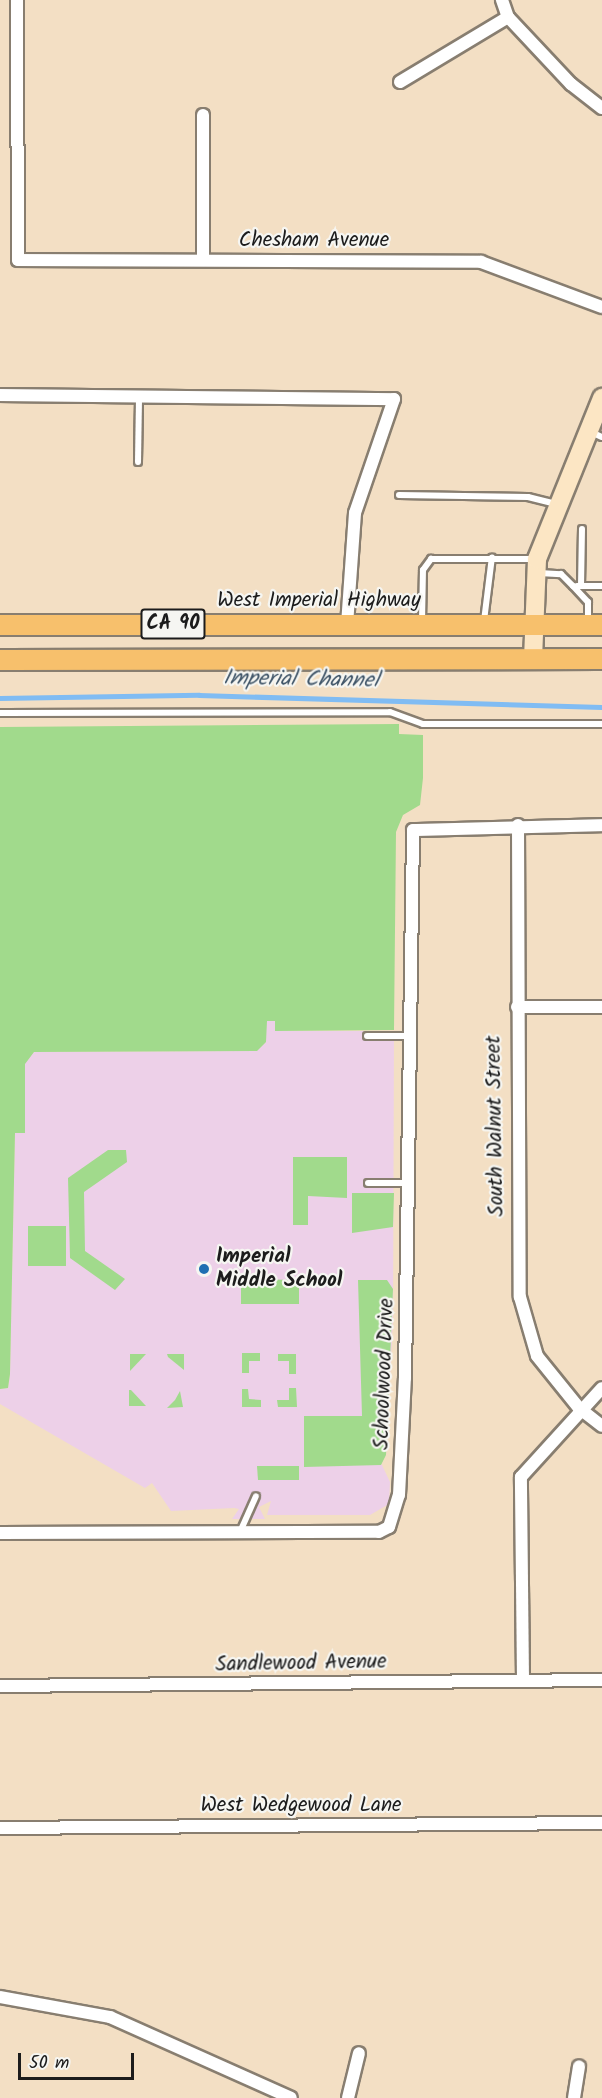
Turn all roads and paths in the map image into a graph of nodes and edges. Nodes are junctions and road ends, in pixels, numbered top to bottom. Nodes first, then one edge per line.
1 (17, 0) edge
2 (502, 0) edge
3 (508, 17) junction
4 (400, 82) dead end
5 (602, 108) edge
6 (203, 115) dead end
7 (202, 261) junction
8 (602, 307) edge
9 (0, 395) edge
10 (139, 397) junction
11 (602, 398) edge
12 (595, 434) edge
13 (138, 462) dead end
14 (399, 495) dead end
15 (559, 504) junction
16 (582, 530) dead end
17 (492, 557) junction
18 (536, 566) junction
19 (573, 586) junction
20 (581, 586) junction
21 (602, 586) edge
22 (347, 624) junction
23 (0, 625) edge
24 (422, 625) junction
25 (483, 625) junction
26 (534, 625) junction
27 (595, 625) edge
28 (602, 658) edge
29 (533, 659) junction
30 (0, 660) edge
31 (0, 713) edge
32 (602, 724) edge
33 (518, 825) junction
34 (602, 825) edge
35 (517, 1007) junction
36 (602, 1007) edge
37 (367, 1036) dead end
38 (410, 1036) junction
39 (368, 1183) dead end
40 (410, 1183) junction
41 (602, 1388) edge
42 (579, 1408) junction
43 (602, 1426) edge
44 (256, 1496) dead end
45 (240, 1532) junction
46 (0, 1533) edge
47 (523, 1679) junction
48 (602, 1680) edge
49 (0, 1686) edge
50 (602, 1823) edge
51 (0, 1828) edge
52 (0, 1997) edge
53 (359, 2053) dead end
54 (579, 2066) dead end
55 (291, 2098) edge
56 (348, 2098) edge
57 (574, 2098) edge

1 - 7 street, Chesham Avenue
2 - 3 street
3 - 4 street
3 - 5 street
6 - 7 street
7 - 8 street, Chesham Avenue
9 - 10 street
10 - 13 lane
10 - 22 street
11 - 12 street
12 - 15 street
14 - 15 lane
15 - 18 street
16 - 20 lane
17 - 18 lane
17 - 24 lane
17 - 25 lane
18 - 19 lane
18 - 26 street
19 - 20 lane
19 - 27 lane
20 - 21 lane
22 - 23 main road, West Imperial Highway / CA 90
22 - 24 main road, West Imperial Highway / CA 90
24 - 25 main road, West Imperial Highway / CA 90
25 - 26 main road, West Imperial Highway / CA 90
26 - 27 main road, West Imperial Highway / CA 90
26 - 29 street
28 - 29 main road, CA 90
29 - 30 main road, CA 90
31 - 32 lane
33 - 34 street
33 - 35 street, South Walnut Street
33 - 38 street, Schoolwood Drive
35 - 36 street
35 - 42 street, South Walnut Street
37 - 38 lane
38 - 40 street, Schoolwood Drive
39 - 40 lane
40 - 45 street, Schoolwood Drive
41 - 42 street
42 - 43 street, South Walnut Street
42 - 47 street
44 - 45 lane
45 - 46 street, Schoolwood Drive
47 - 48 street, Sandlewood Avenue
47 - 49 street, Sandlewood Avenue
50 - 51 street, West Wedgewood Lane
52 - 55 street
53 - 56 street
54 - 57 street

